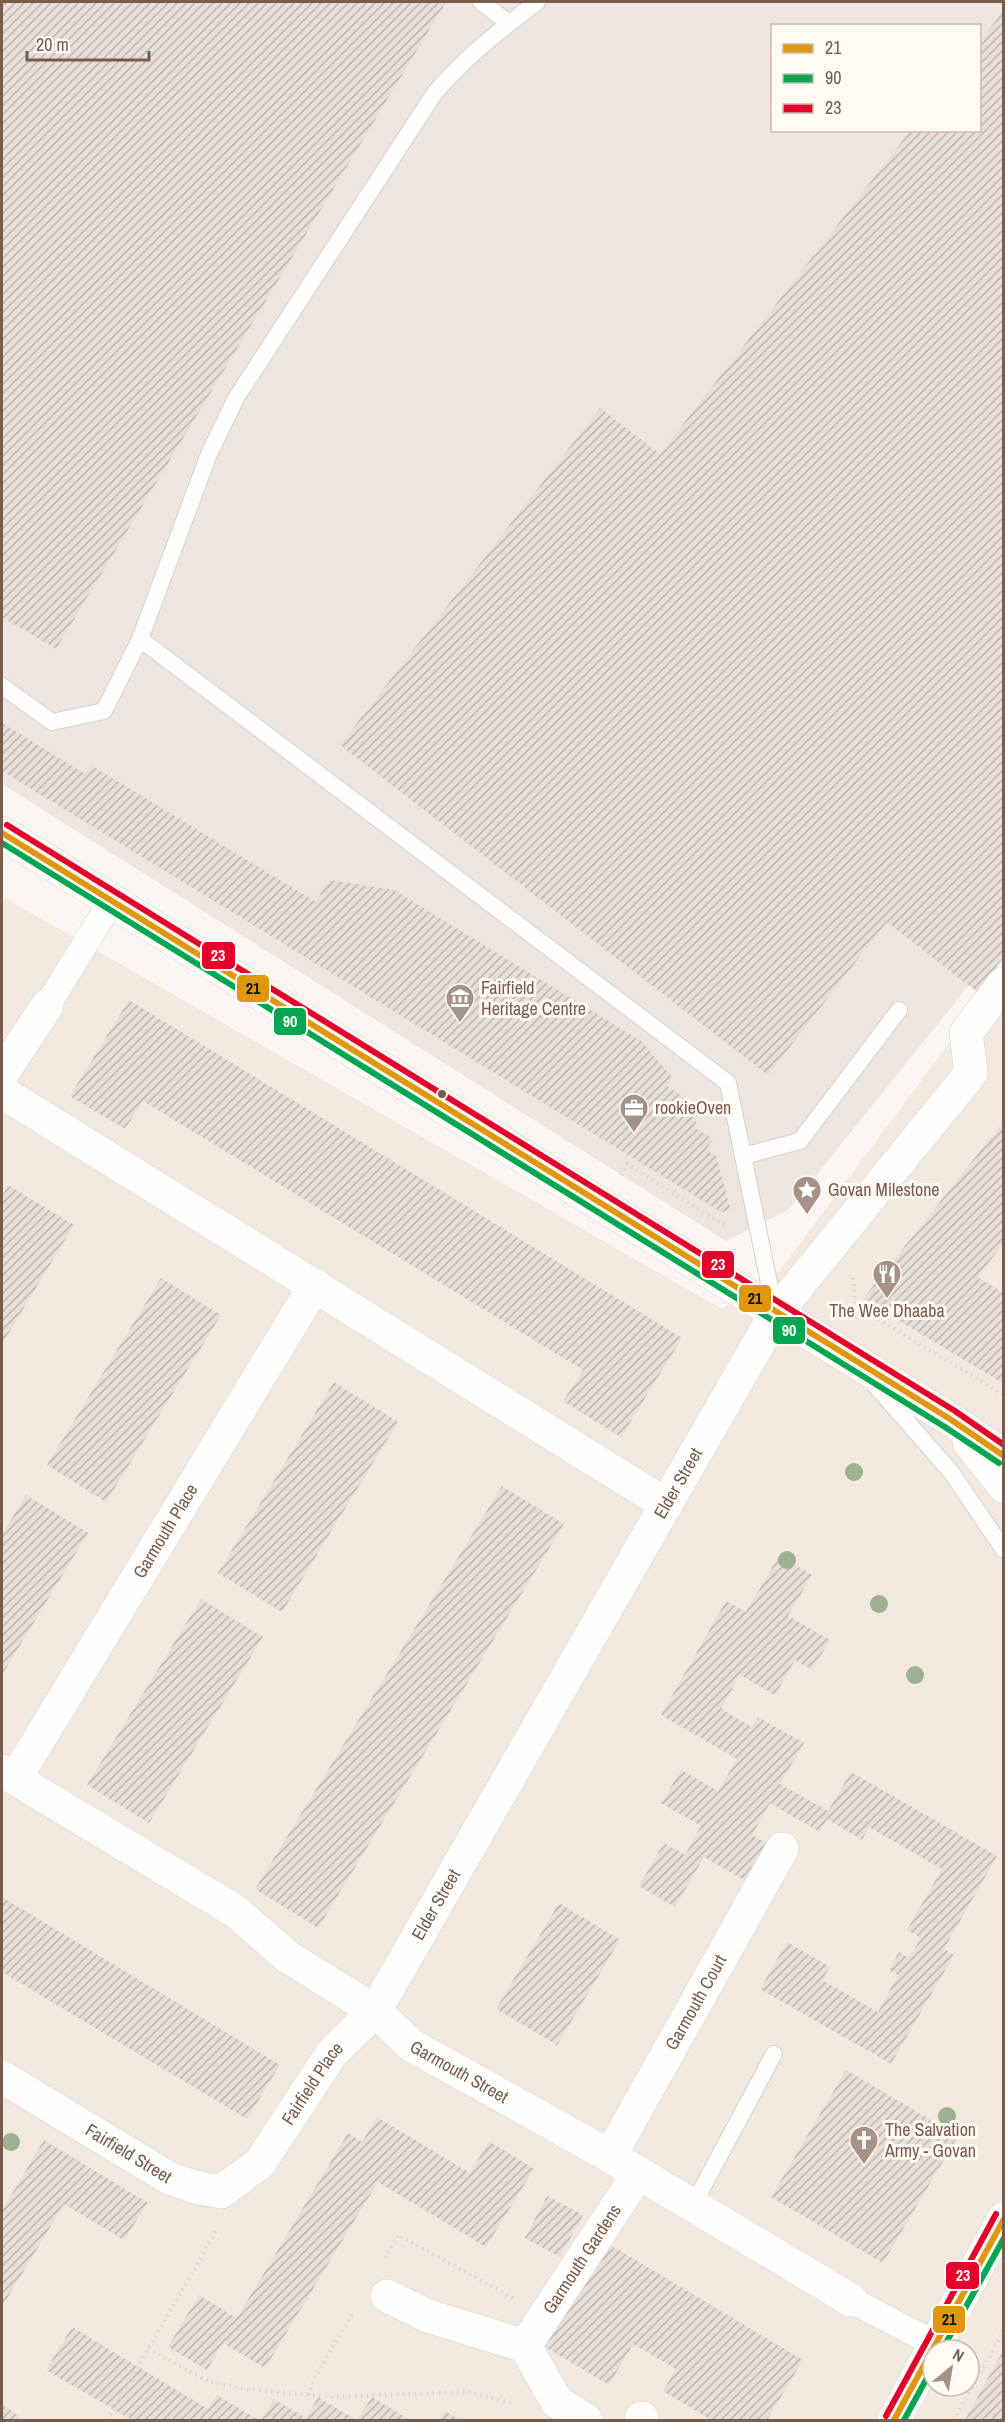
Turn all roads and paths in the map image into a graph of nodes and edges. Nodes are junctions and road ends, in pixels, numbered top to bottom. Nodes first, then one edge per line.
1 (481, 2) edge
2 (537, 2) edge
3 (509, 23) junction
4 (140, 639) junction
5 (2, 686) edge
6 (2, 833) edge
7 (111, 902) junction
8 (1004, 983) edge
9 (47, 1006) joint
10 (899, 1011) dead end
11 (2, 1074) edge
12 (2, 1092) edge
13 (743, 1156) junction
14 (315, 1285) junction
15 (776, 1313) junction
16 (853, 1360) junction
17 (950, 1419) junction
18 (1004, 1456) edge
19 (1004, 1486) edge
20 (667, 1505) junction
21 (1004, 1550) edge
22 (8, 1775) edge
23 (782, 1849) dead end
24 (375, 2011) junction
25 (774, 2054) dead end
26 (5, 2087) edge
27 (610, 2156) junction
28 (639, 2174) junction
29 (220, 2192) junction
30 (692, 2206) junction
31 (1004, 2218) edge
32 (387, 2296) dead end
33 (850, 2300) joint
34 (1004, 2330) edge
35 (923, 2338) edge
36 (937, 2338) edge
37 (525, 2346) junction
38 (148, 2349) junction
39 (921, 2369) edge
40 (517, 2404) dead end
41 (107, 2421) edge
42 (586, 2421) edge
43 (894, 2421) edge
44 (954, 2421) edge

1 - 3 lane
2 - 3 lane
3 - 4 lane
4 - 5 lane
4 - 13 lane
6 - 7 street
7 - 9 street
7 - 15 street
8 - 15 street, Elder Street
9 - 11 street
10 - 13 lane
12 - 14 street
13 - 15 lane
14 - 20 street
14 - 22 street, Garmouth Place
15 - 16 street
15 - 20 street, Elder Street
16 - 17 street
16 - 21 lane
17 - 18 street
17 - 19 street
20 - 24 street, Elder Street
22 - 24 street, Garmouth Street
23 - 27 street, Garmouth Court
24 - 27 street, Garmouth Street
24 - 29 street, Fairfield Place
25 - 30 lane
26 - 29 street, Fairfield Street
27 - 28 street, Garmouth Street
28 - 30 street, Garmouth Street
28 - 37 street, Garmouth Gardens
29 - 38 path
30 - 33 street, Garmouth Street
31 - 36 street
32 - 37 street
33 - 35 street, Garmouth Street
34 - 44 path
37 - 42 street
38 - 40 path
38 - 41 path
39 - 43 street

